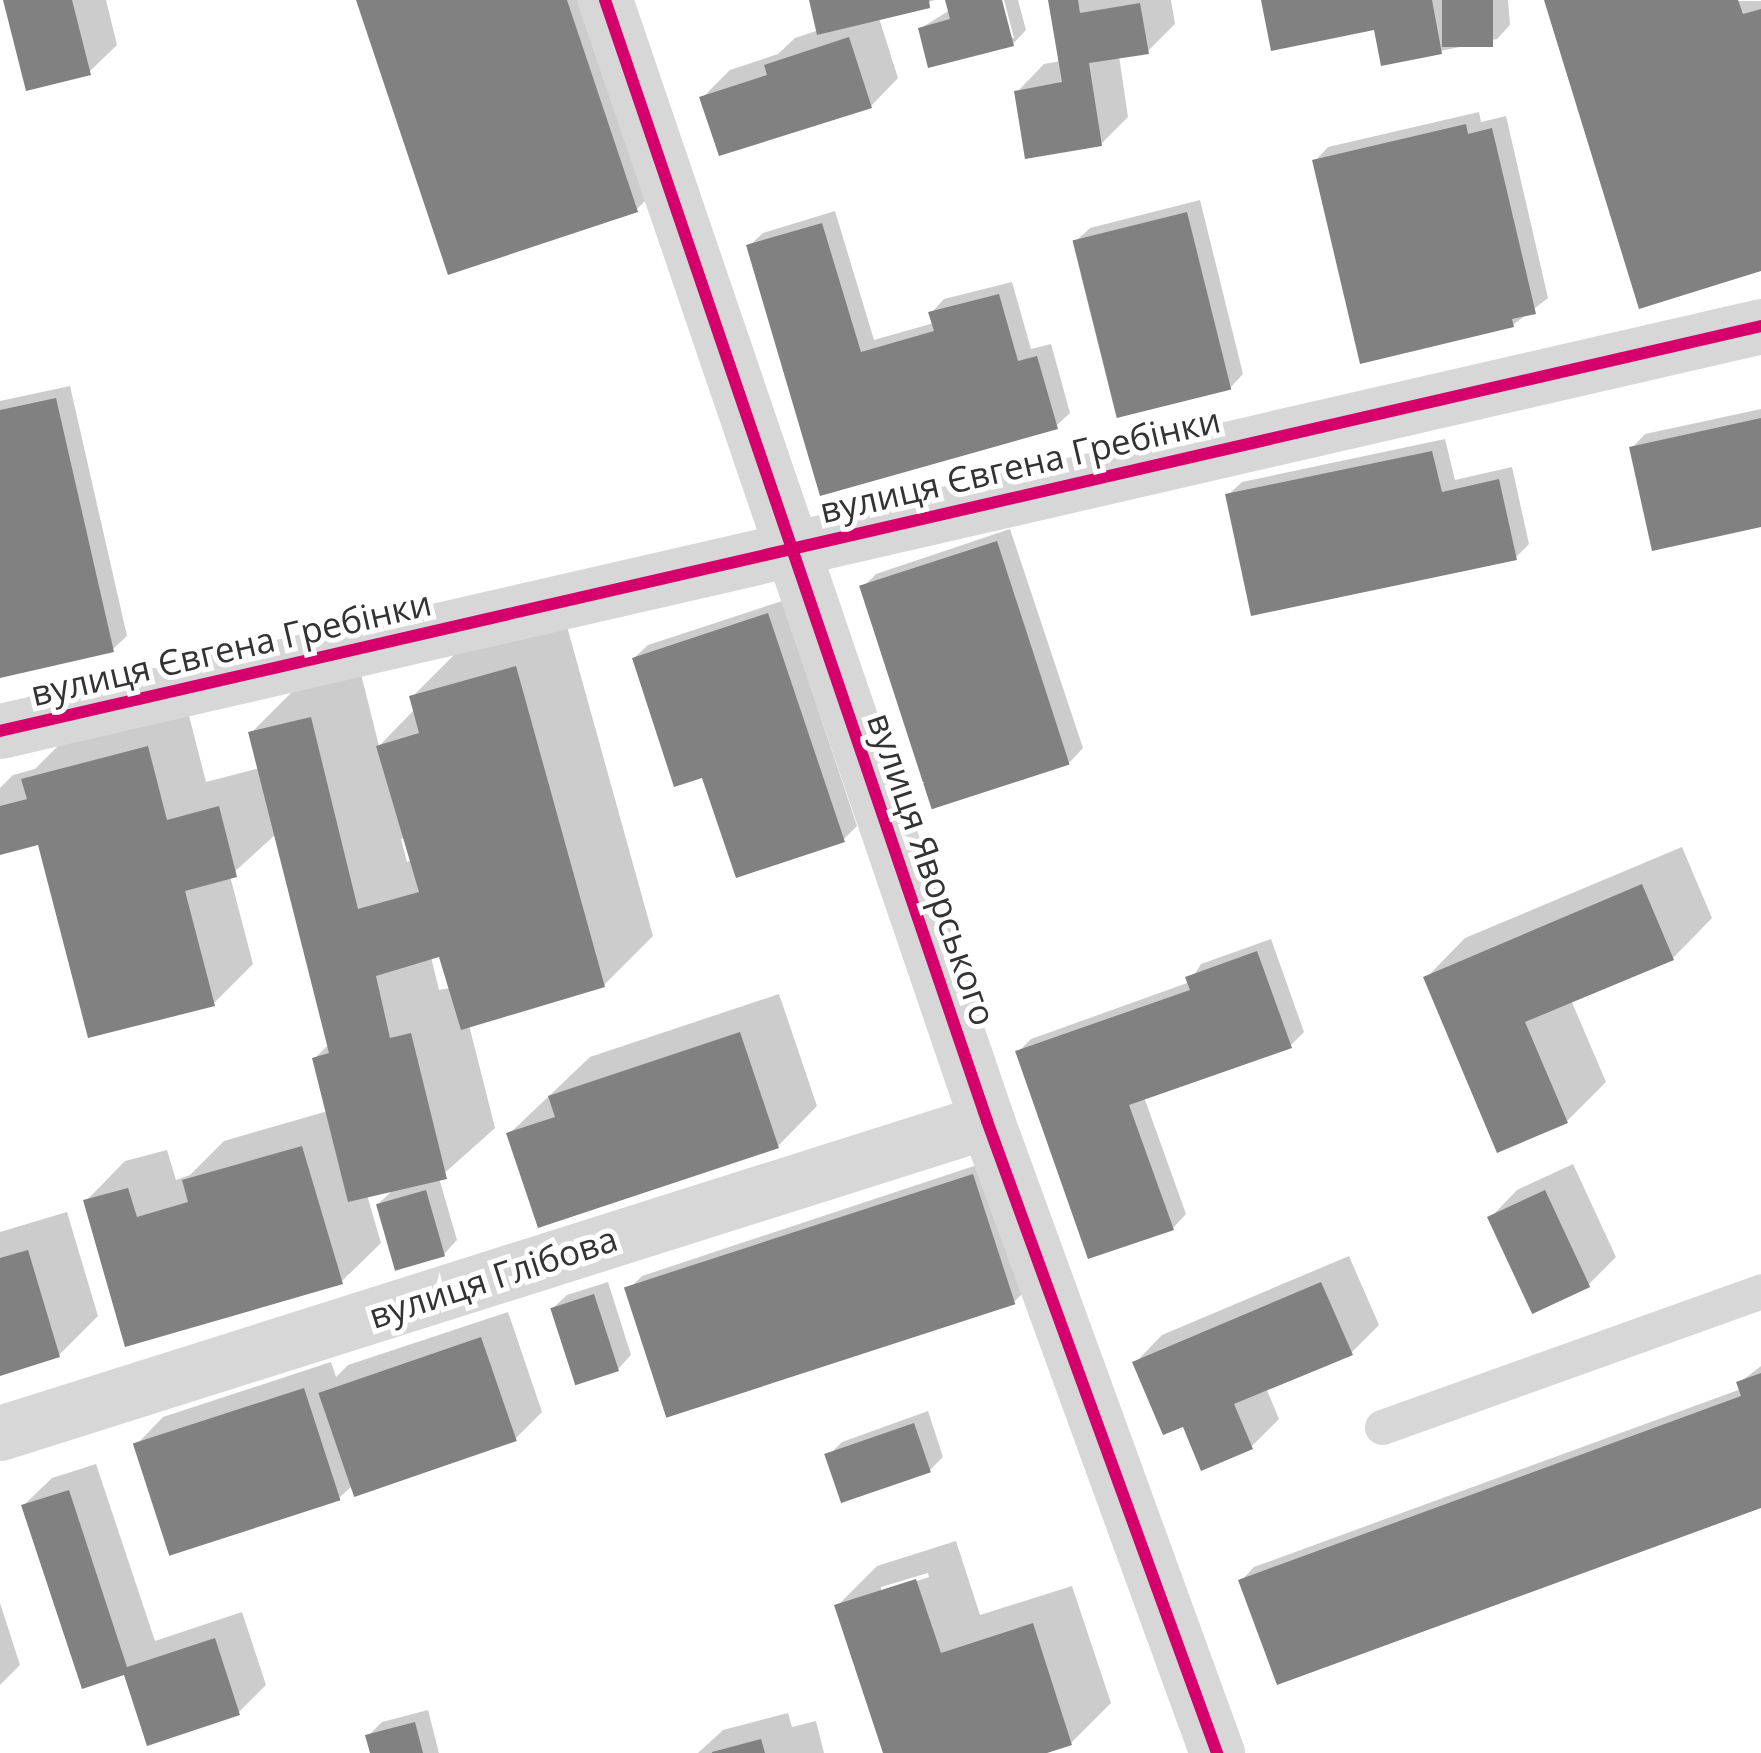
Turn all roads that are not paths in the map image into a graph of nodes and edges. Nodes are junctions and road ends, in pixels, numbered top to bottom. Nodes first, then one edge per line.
1 (605, 0) edge
2 (1761, 326) edge
3 (791, 550) junction
4 (0, 732) edge
5 (987, 1121) junction
6 (1761, 1291) edge
7 (1382, 1426) dead end
8 (0, 1433) edge
9 (1217, 1753) edge

1 - 3 street, вулиця Яворського
2 - 3 street, вулиця Євгена Гребінки
3 - 4 street, вулиця Євгена Гребінки
3 - 5 street, вулиця Яворського
5 - 8 street, вулиця Глібова
5 - 9 street, вулиця Яворського
6 - 7 lane

